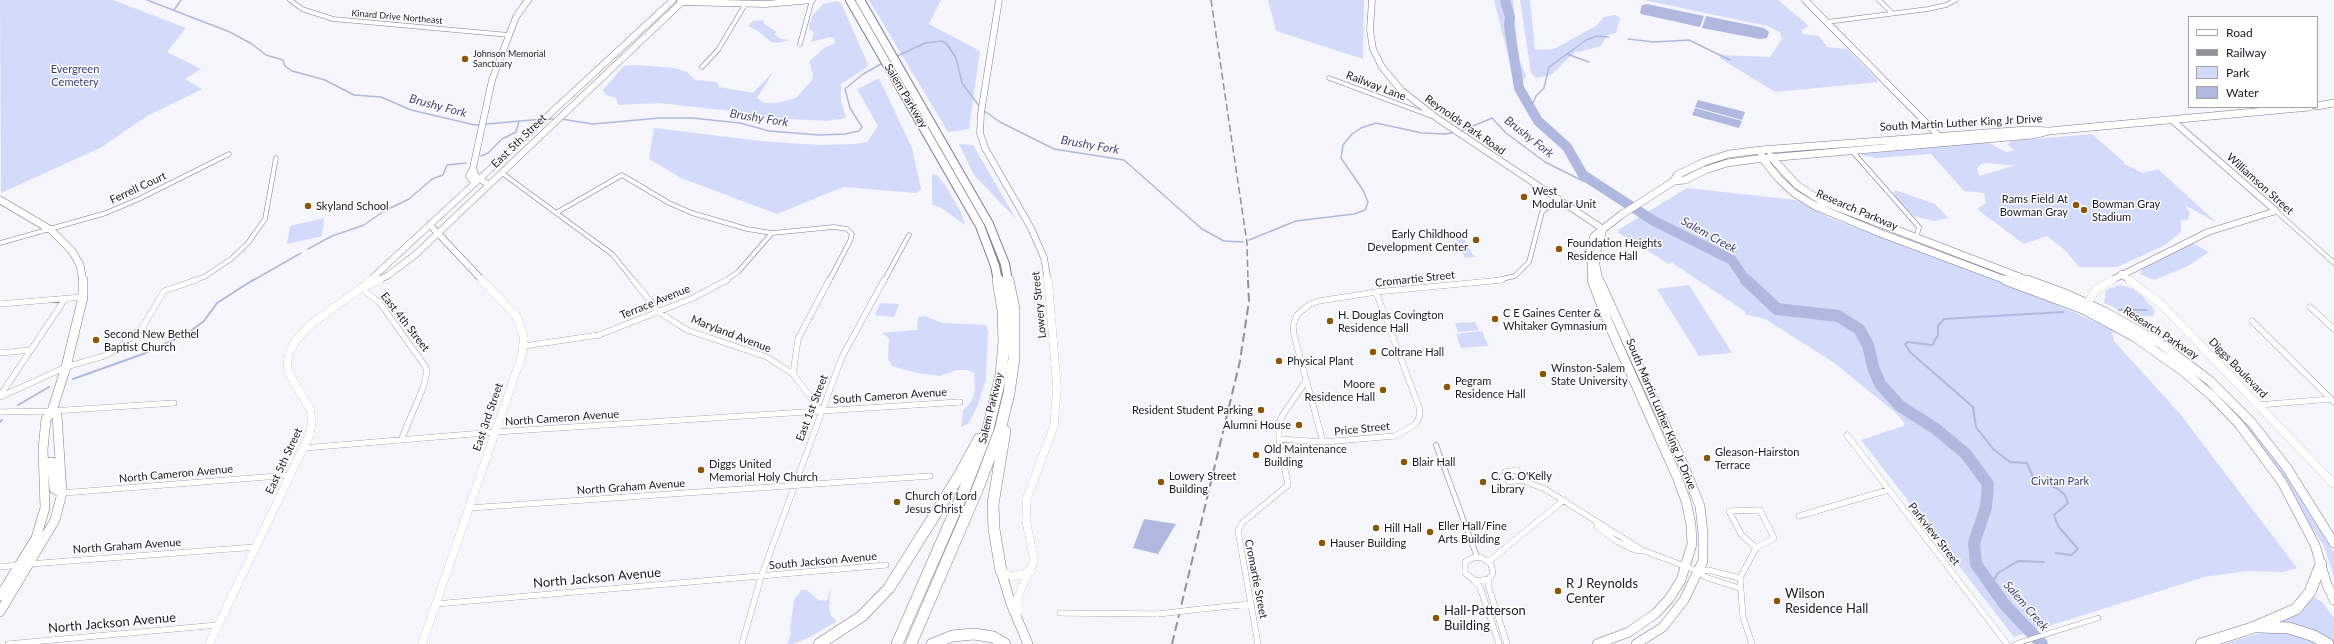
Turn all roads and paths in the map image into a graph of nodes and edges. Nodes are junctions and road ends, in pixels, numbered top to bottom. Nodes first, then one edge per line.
1 (290, 0) edge
2 (528, 0) edge
3 (812, 0) edge
4 (850, 0) edge
5 (860, 0) edge
6 (999, 0) edge
7 (1372, 0) edge
8 (1805, 0) edge
9 (1879, 0) edge
10 (1956, 0) edge
11 (672, 1) edge
12 (683, 1) edge
13 (698, 1) edge
14 (746, 3) junction
15 (1892, 13) junction
16 (1827, 22) junction
17 (509, 35) junction
18 (800, 44) dead end
19 (702, 67) dead end
20 (899, 77) junction
21 (1329, 78) dead end
22 (2334, 103) edge
23 (2318, 106) edge
24 (2299, 108) edge
25 (1438, 119) junction
26 (2173, 120) junction
27 (2049, 130) junction
28 (1939, 136) junction
29 (1901, 146) junction
30 (1852, 151) junction
31 (229, 154) dead end
32 (1762, 154) junction
33 (276, 158) dead end
34 (1772, 158) junction
35 (502, 173) junction
36 (478, 181) junction
37 (489, 185) junction
38 (1558, 199) junction
39 (0, 200) edge
40 (2276, 211) junction
41 (556, 213) junction
42 (430, 225) junction
43 (1604, 229) junction
44 (51, 230) junction
45 (438, 233) junction
46 (772, 233) junction
47 (909, 235) dead end
48 (1916, 239) junction
49 (0, 243) edge
50 (2334, 263) edge
51 (2120, 274) junction
52 (361, 288) junction
53 (1376, 292) junction
54 (83, 297) junction
55 (65, 299) junction
56 (0, 304) edge
57 (2085, 306) junction
58 (2310, 307) dead end
59 (659, 312) junction
60 (2252, 321) dead end
61 (2334, 329) edge
62 (524, 346) junction
63 (31, 350) junction
64 (0, 352) edge
65 (66, 366) junction
66 (793, 374) junction
67 (1306, 381) junction
68 (1009, 393) junction
69 (0, 397) edge
70 (2333, 400) edge
71 (960, 402) dead end
72 (174, 403) dead end
73 (2258, 405) junction
74 (993, 410) junction
75 (52, 411) junction
76 (821, 411) junction
77 (0, 412) edge
78 (495, 432) junction
79 (1847, 435) dead end
80 (1279, 439) junction
81 (401, 440) junction
82 (1323, 442) junction
83 (1436, 445) dead end
84 (304, 448) junction
85 (44, 462) junction
86 (291, 475) junction
87 (930, 476) dead end
88 (1521, 480) dead end
89 (2334, 484) edge
90 (794, 486) junction
91 (1888, 490) junction
92 (62, 493) junction
93 (1564, 500) junction
94 (469, 508) junction
95 (1799, 516) dead end
96 (2334, 543) edge
97 (256, 546) junction
98 (1756, 548) junction
99 (1478, 557) junction
100 (1488, 562) junction
101 (30, 564) junction
102 (2321, 564) junction
103 (20, 565) junction
104 (886, 566) dead end
105 (0, 567) edge
106 (1686, 567) junction
107 (1001, 571) junction
108 (1031, 571) junction
109 (1698, 571) junction
110 (761, 577) junction
111 (1740, 578) junction
112 (1471, 579) junction
113 (1489, 579) junction
114 (1739, 588) junction
115 (0, 596) edge
116 (2334, 600) edge
117 (436, 604) junction
118 (1250, 604) junction
119 (0, 612) edge
120 (1060, 613) dead end
121 (1018, 618) junction
122 (2098, 618) dead end
123 (218, 625) junction
124 (2252, 628) junction
125 (8, 644) edge
126 (209, 644) edge
127 (422, 644) edge
128 (742, 644) edge
129 (819, 644) edge
130 (896, 644) edge
131 (911, 644) edge
132 (932, 644) edge
133 (1005, 644) edge
134 (1028, 644) edge
135 (1258, 644) edge
136 (1499, 644) edge
137 (1507, 644) edge
138 (1596, 644) edge
139 (1636, 644) edge
140 (1752, 644) edge
141 (2007, 644) edge
142 (2015, 644) edge
143 (2201, 644) edge
144 (2328, 644) edge

1 - 17 street, Kinard Drive Northeast
2 - 17 street
3 - 14 street
3 - 18 street
4 - 20 highway, Salem Parkway
5 - 20 highway, Salem Parkway
6 - 108 street, Lowery Street
7 - 25 street, Reynolds Park Road
8 - 16 street
9 - 15 street
10 - 15 street
11 - 12 street
11 - 36 street, East 5th Street
12 - 13 street
12 - 35 street, East 5th Street
13 - 14 street
14 - 19 street
15 - 16 street
16 - 28 street
17 - 36 street
20 - 68 highway, Salem Parkway
20 - 74 highway, Salem Parkway
21 - 25 street, Railway Lane
22 - 23 main road
24 - 26 main road
25 - 38 street, Reynolds Park Road
26 - 27 main road
26 - 40 street, Williamson Street
27 - 28 main road, South Martin Luther King Jr Drive
27 - 29 main road, South Martin Luther King Jr Drive
28 - 29 main road
28 - 32 main road, South Martin Luther King Jr Drive
29 - 30 main road, South Martin Luther King Jr Drive
30 - 34 main road, South Martin Luther King Jr Drive
30 - 48 street
31 - 44 street, Ferrell Court
32 - 34 main road, South Martin Luther King Jr Drive
32 - 43 main road, South Martin Luther King Jr Drive
32 - 57 main road, Research Parkway
33 - 65 street
34 - 48 main road, Research Parkway
35 - 37 street, East 5th Street
35 - 41 street, Maryland Avenue
36 - 37 street
36 - 42 street, East 5th Street
37 - 45 street, East 5th Street
38 - 43 street, Reynolds Park Road
38 - 53 street, Cromartie Street
39 - 44 main road
40 - 50 street, Williamson Street
40 - 51 street
41 - 46 street
41 - 59 street, Maryland Avenue
42 - 45 street, East 3rd Street
42 - 52 street, East 5th Street
43 - 106 main road, South Martin Luther King Jr Drive
43 - 109 main road, South Martin Luther King Jr Drive
44 - 49 street, Ferrell Court
44 - 54 main road
45 - 52 street, East 5th Street
45 - 62 street, East 3rd Street
46 - 59 street, Terrace Avenue
46 - 66 street
47 - 76 street, East 1st Street
48 - 57 main road, Research Parkway
51 - 57 street
51 - 73 street, Diggs Boulevard
52 - 81 street, East 4th Street
52 - 84 street, East 5th Street
53 - 67 street, Cromartie Street
53 - 82 street, Price Street
54 - 55 street
54 - 65 main road
55 - 56 street
55 - 63 street
57 - 96 main road, Research Parkway
57 - 102 main road, Research Parkway
58 - 61 street
59 - 62 street, Terrace Avenue
59 - 66 street, Maryland Avenue
60 - 70 street
62 - 78 street, East 3rd Street
63 - 64 street
63 - 69 street
65 - 69 street
65 - 75 main road
66 - 76 street, Maryland Avenue
67 - 80 street, Cromartie Street
67 - 82 street, Cromartie Street
68 - 107 highway
68 - 131 highway, Salem Parkway
70 - 73 street
71 - 76 street, South Cameron Avenue
72 - 75 street
73 - 89 street, Diggs Boulevard
74 - 129 highway
74 - 130 highway, Salem Parkway
75 - 77 street
75 - 85 main road
75 - 92 main road
76 - 78 street, North Cameron Avenue
76 - 90 street, East 1st Street
78 - 81 street, North Cameron Avenue
78 - 94 street, East 3rd Street
79 - 91 street, Parkview Street
80 - 82 street, Price Street
80 - 118 street, Cromartie Street
81 - 84 street, North Cameron Avenue
83 - 99 street
84 - 86 street, East 5th Street
85 - 92 main road
85 - 103 main road
86 - 92 street, North Cameron Avenue
86 - 97 street, East 5th Street
87 - 90 street, North Graham Avenue
88 - 93 street
90 - 94 street, North Graham Avenue
90 - 110 street, East 1st Street
91 - 95 street
91 - 141 street, Parkview Street
92 - 101 main road
93 - 100 street
93 - 106 street
94 - 117 street, East 3rd Street
97 - 101 street, North Graham Avenue
97 - 123 street, East 5th Street
98 - 98 street
98 - 111 street
99 - 100 street
99 - 112 street
100 - 113 street
101 - 103 street, North Graham Avenue
101 - 119 main road
102 - 116 main road, Research Parkway
102 - 124 highway
103 - 105 street, North Graham Avenue
103 - 115 main road
104 - 110 street, South Jackson Avenue
106 - 109 street
106 - 138 main road, South Martin Luther King Jr Drive
107 - 108 street
107 - 121 main road
108 - 121 street, Lowery Street
109 - 111 street
109 - 114 street
109 - 139 main road, South Martin Luther King Jr Drive
110 - 117 street, North Jackson Avenue
110 - 128 street, East 1st Street
111 - 114 street
112 - 113 street
112 - 136 street
113 - 137 street
114 - 140 street
117 - 127 street, East 3rd Street
118 - 120 street, bridge
118 - 135 street, Cromartie Street
121 - 134 main road
122 - 142 street
123 - 125 street, North Jackson Avenue
123 - 126 street, East 5th Street
124 - 143 highway
124 - 144 highway
132 - 133 highway

